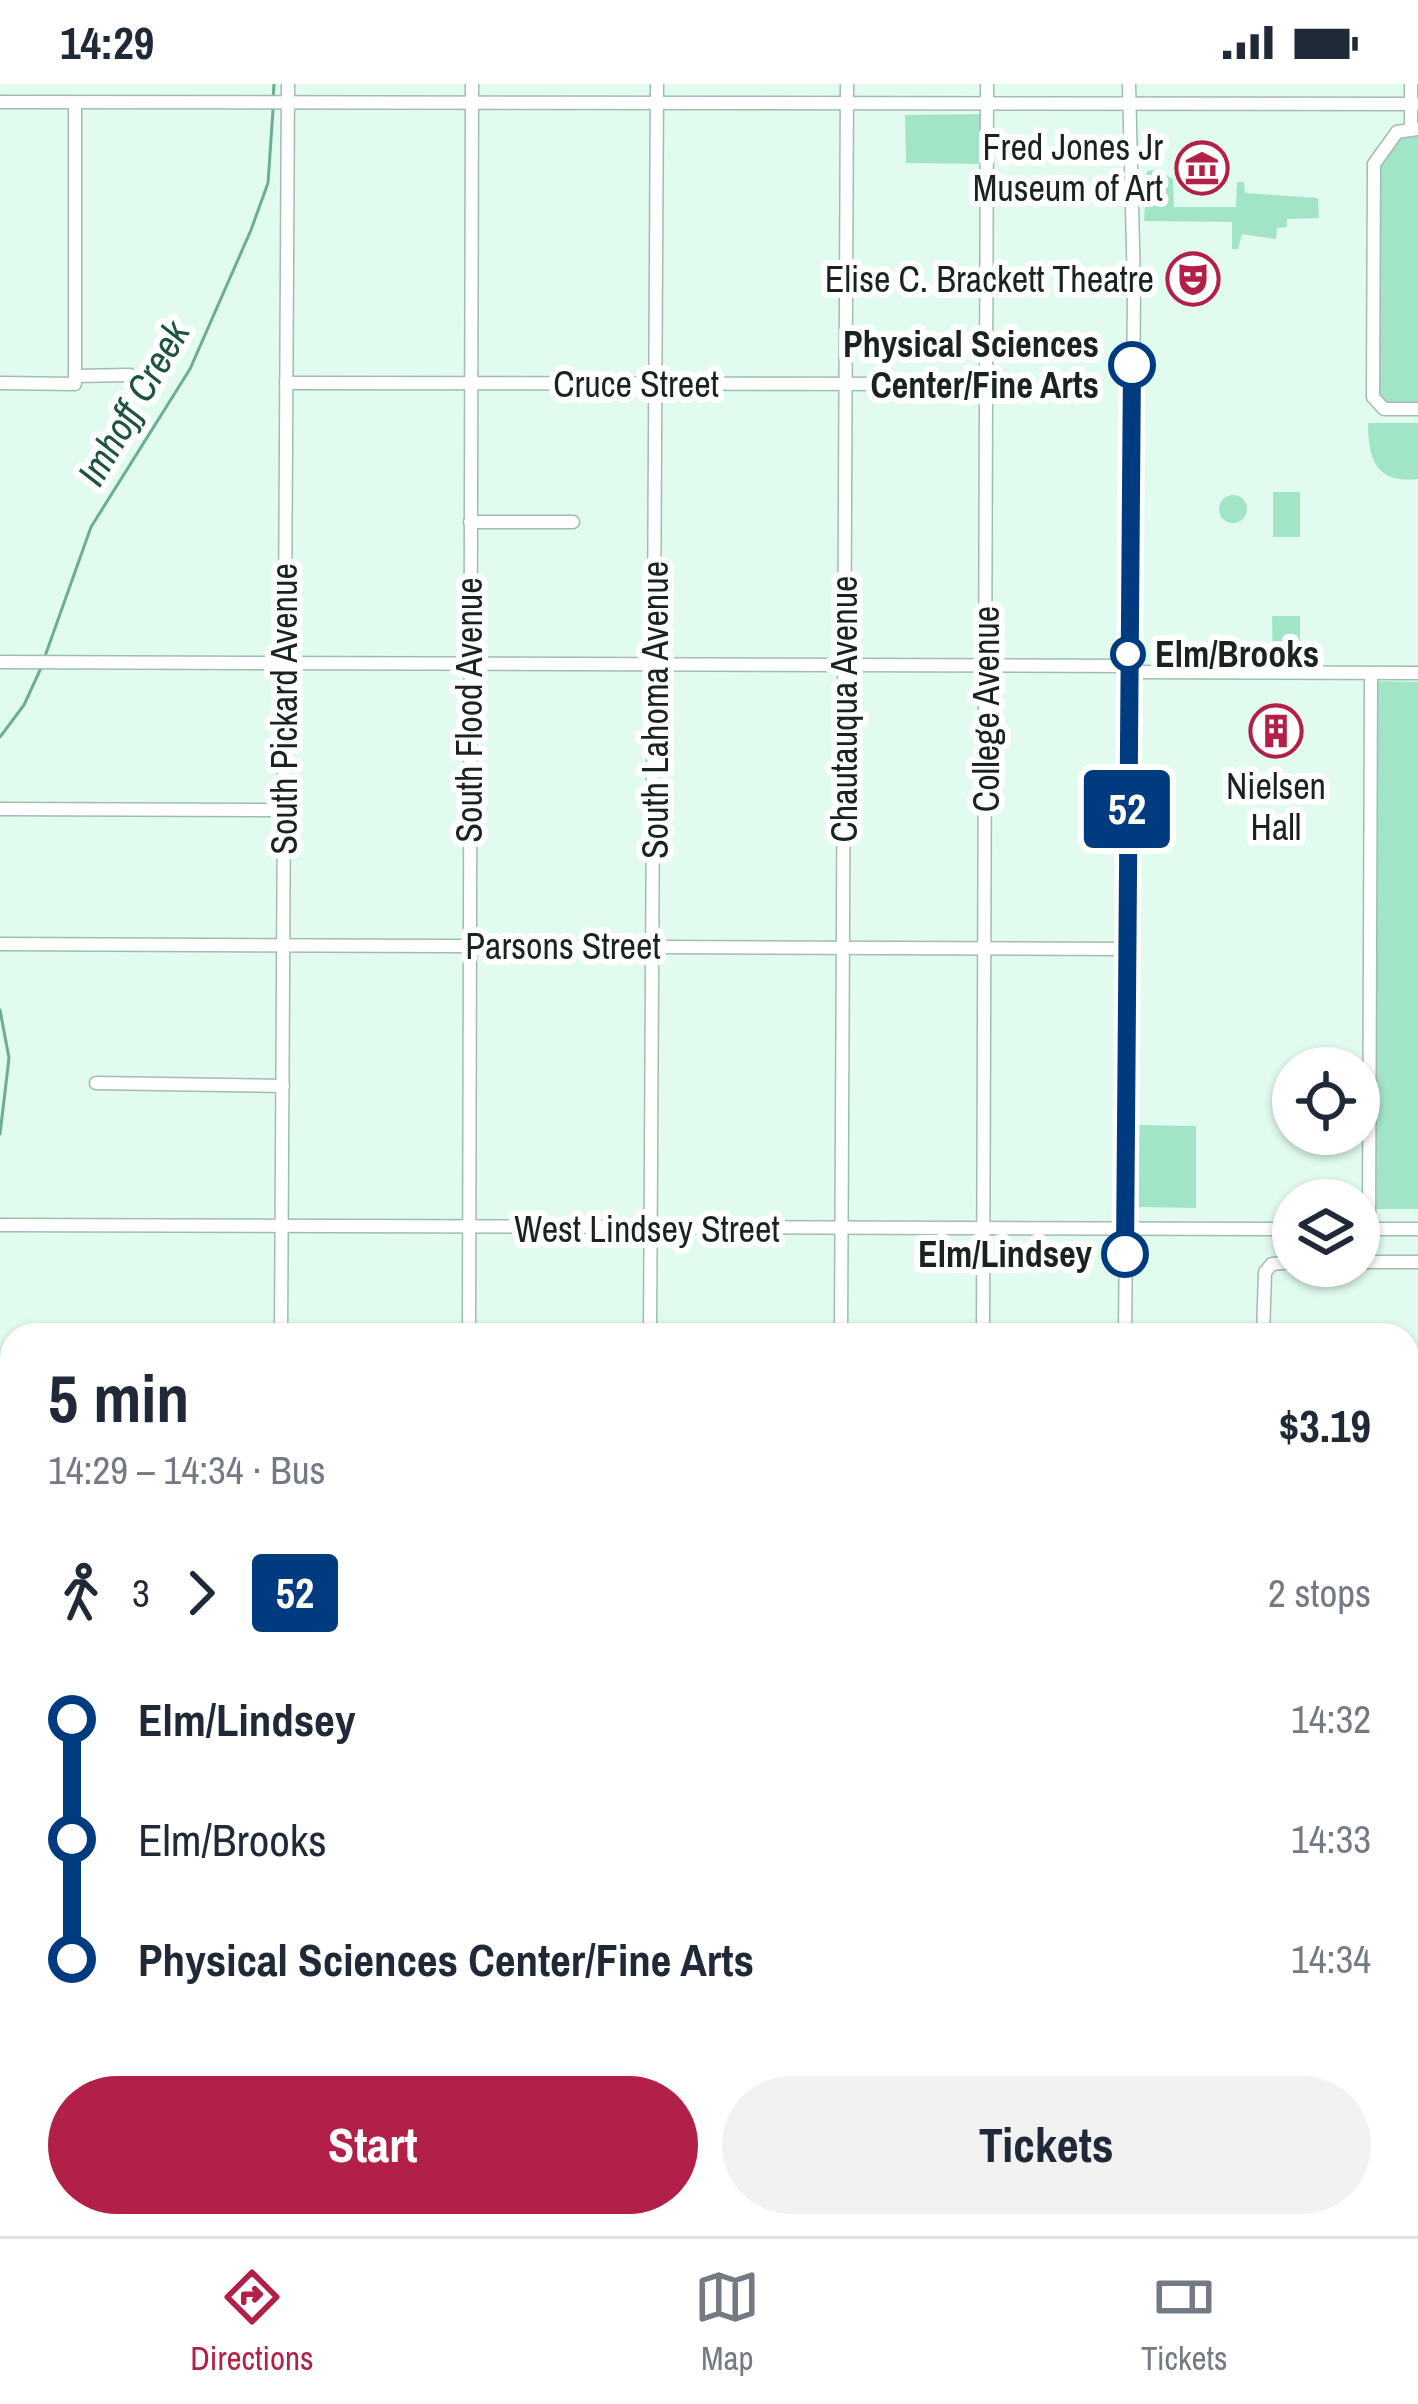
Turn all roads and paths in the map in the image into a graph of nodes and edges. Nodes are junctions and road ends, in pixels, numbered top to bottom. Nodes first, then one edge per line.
1 (288, 84) edge
2 (472, 84) edge
3 (657, 84) edge
4 (847, 84) edge
5 (987, 84) edge
6 (1129, 84) edge
7 (1411, 84) edge
8 (110, 86) edge
9 (0, 103) edge
10 (75, 103) junction
11 (109, 103) junction
12 (286, 103) junction
13 (1129, 103) junction
14 (656, 104) junction
15 (846, 104) junction
16 (1414, 104) edge
17 (472, 105) junction
18 (987, 105) junction
19 (1414, 128) edge
20 (130, 375) dead end
21 (75, 380) junction
22 (0, 383) edge
23 (286, 383) junction
24 (470, 383) junction
25 (657, 384) junction
26 (987, 384) junction
27 (846, 385) junction
28 (1418, 409) edge
29 (470, 522) junction
30 (573, 522) dead end
31 (0, 662) edge
32 (284, 664) junction
33 (469, 664) junction
34 (655, 665) junction
35 (844, 665) junction
36 (986, 666) junction
37 (1128, 669) junction
38 (1371, 673) junction
39 (1418, 673) edge
40 (0, 809) edge
41 (284, 810) junction
42 (0, 944) edge
43 (283, 944) junction
44 (468, 946) junction
45 (653, 946) junction
46 (843, 947) junction
47 (984, 947) junction
48 (1126, 949) junction
49 (96, 1083) dead end
50 (283, 1086) junction
51 (1365, 1179) edge
52 (0, 1225) edge
53 (282, 1226) junction
54 (1125, 1226) junction
55 (1380, 1226) edge
56 (469, 1228) junction
57 (651, 1228) junction
58 (1272, 1229) edge
59 (1418, 1229) edge
60 (842, 1230) junction
61 (983, 1230) junction
62 (1380, 1262) edge
63 (1418, 1262) edge
64 (1272, 1267) edge
65 (281, 1323) edge
66 (469, 1323) edge
67 (650, 1323) edge
68 (842, 1323) edge
69 (983, 1323) edge
70 (1125, 1323) edge
71 (1264, 1323) edge

1 - 12 street, South Pickard Avenue
2 - 17 street, South Flood Avenue
3 - 14 street, South Lahoma Avenue
4 - 15 street, Chautauqua Avenue
5 - 18 street, College Avenue
6 - 13 street
7 - 16 street
8 - 11 street
9 - 10 street
10 - 11 street
10 - 21 street
11 - 12 street
12 - 17 street
12 - 23 street, South Pickard Avenue
13 - 16 street
13 - 18 street
13 - 37 street
14 - 15 street
14 - 17 street
14 - 25 street, South Lahoma Avenue
15 - 18 street
15 - 27 street, Chautauqua Avenue
16 - 19 street
17 - 24 street, South Flood Avenue
18 - 26 street, College Avenue
19 - 28 street
20 - 21 street
21 - 22 street
23 - 24 street, Cruce Street
23 - 32 street, South Pickard Avenue
24 - 25 street, Cruce Street
24 - 29 street, South Flood Avenue
25 - 27 street, Cruce Street
25 - 34 street, South Lahoma Avenue
26 - 27 street, Cruce Street
26 - 36 street, College Avenue
27 - 35 street, Chautauqua Avenue
29 - 30 street
29 - 33 street, South Flood Avenue
31 - 32 street
32 - 33 street
32 - 41 street, South Pickard Avenue
33 - 34 street
33 - 44 street, South Flood Avenue
34 - 35 street
34 - 45 street, South Lahoma Avenue
35 - 36 street
35 - 46 street, Chautauqua Avenue
36 - 37 street
36 - 47 street, College Avenue
37 - 38 street
37 - 48 street
38 - 39 street
38 - 51 street
40 - 41 street
41 - 43 street, South Pickard Avenue
42 - 43 street, Parsons Street
43 - 44 street, Parsons Street
43 - 50 street, South Pickard Avenue
44 - 45 street, Parsons Street
44 - 56 street, South Flood Avenue
45 - 46 street, Parsons Street
45 - 57 street, South Lahoma Avenue
46 - 47 street, Parsons Street
46 - 60 street, Chautauqua Avenue
47 - 48 street, Parsons Street
47 - 61 street, College Avenue
48 - 54 street
49 - 50 street
50 - 53 street, South Pickard Avenue
52 - 53 street, West Lindsey Street
53 - 56 street, West Lindsey Street
53 - 65 street, South Pickard Avenue
54 - 58 street, West Lindsey Street
54 - 61 street, West Lindsey Street
54 - 70 street
55 - 59 street
56 - 57 street, West Lindsey Street
56 - 66 street, South Flood Avenue
57 - 60 street, West Lindsey Street
57 - 67 street, South Lahoma Avenue
60 - 61 street, West Lindsey Street
60 - 68 street, Chautauqua Avenue
61 - 69 street, College Avenue
62 - 63 street
64 - 71 street

